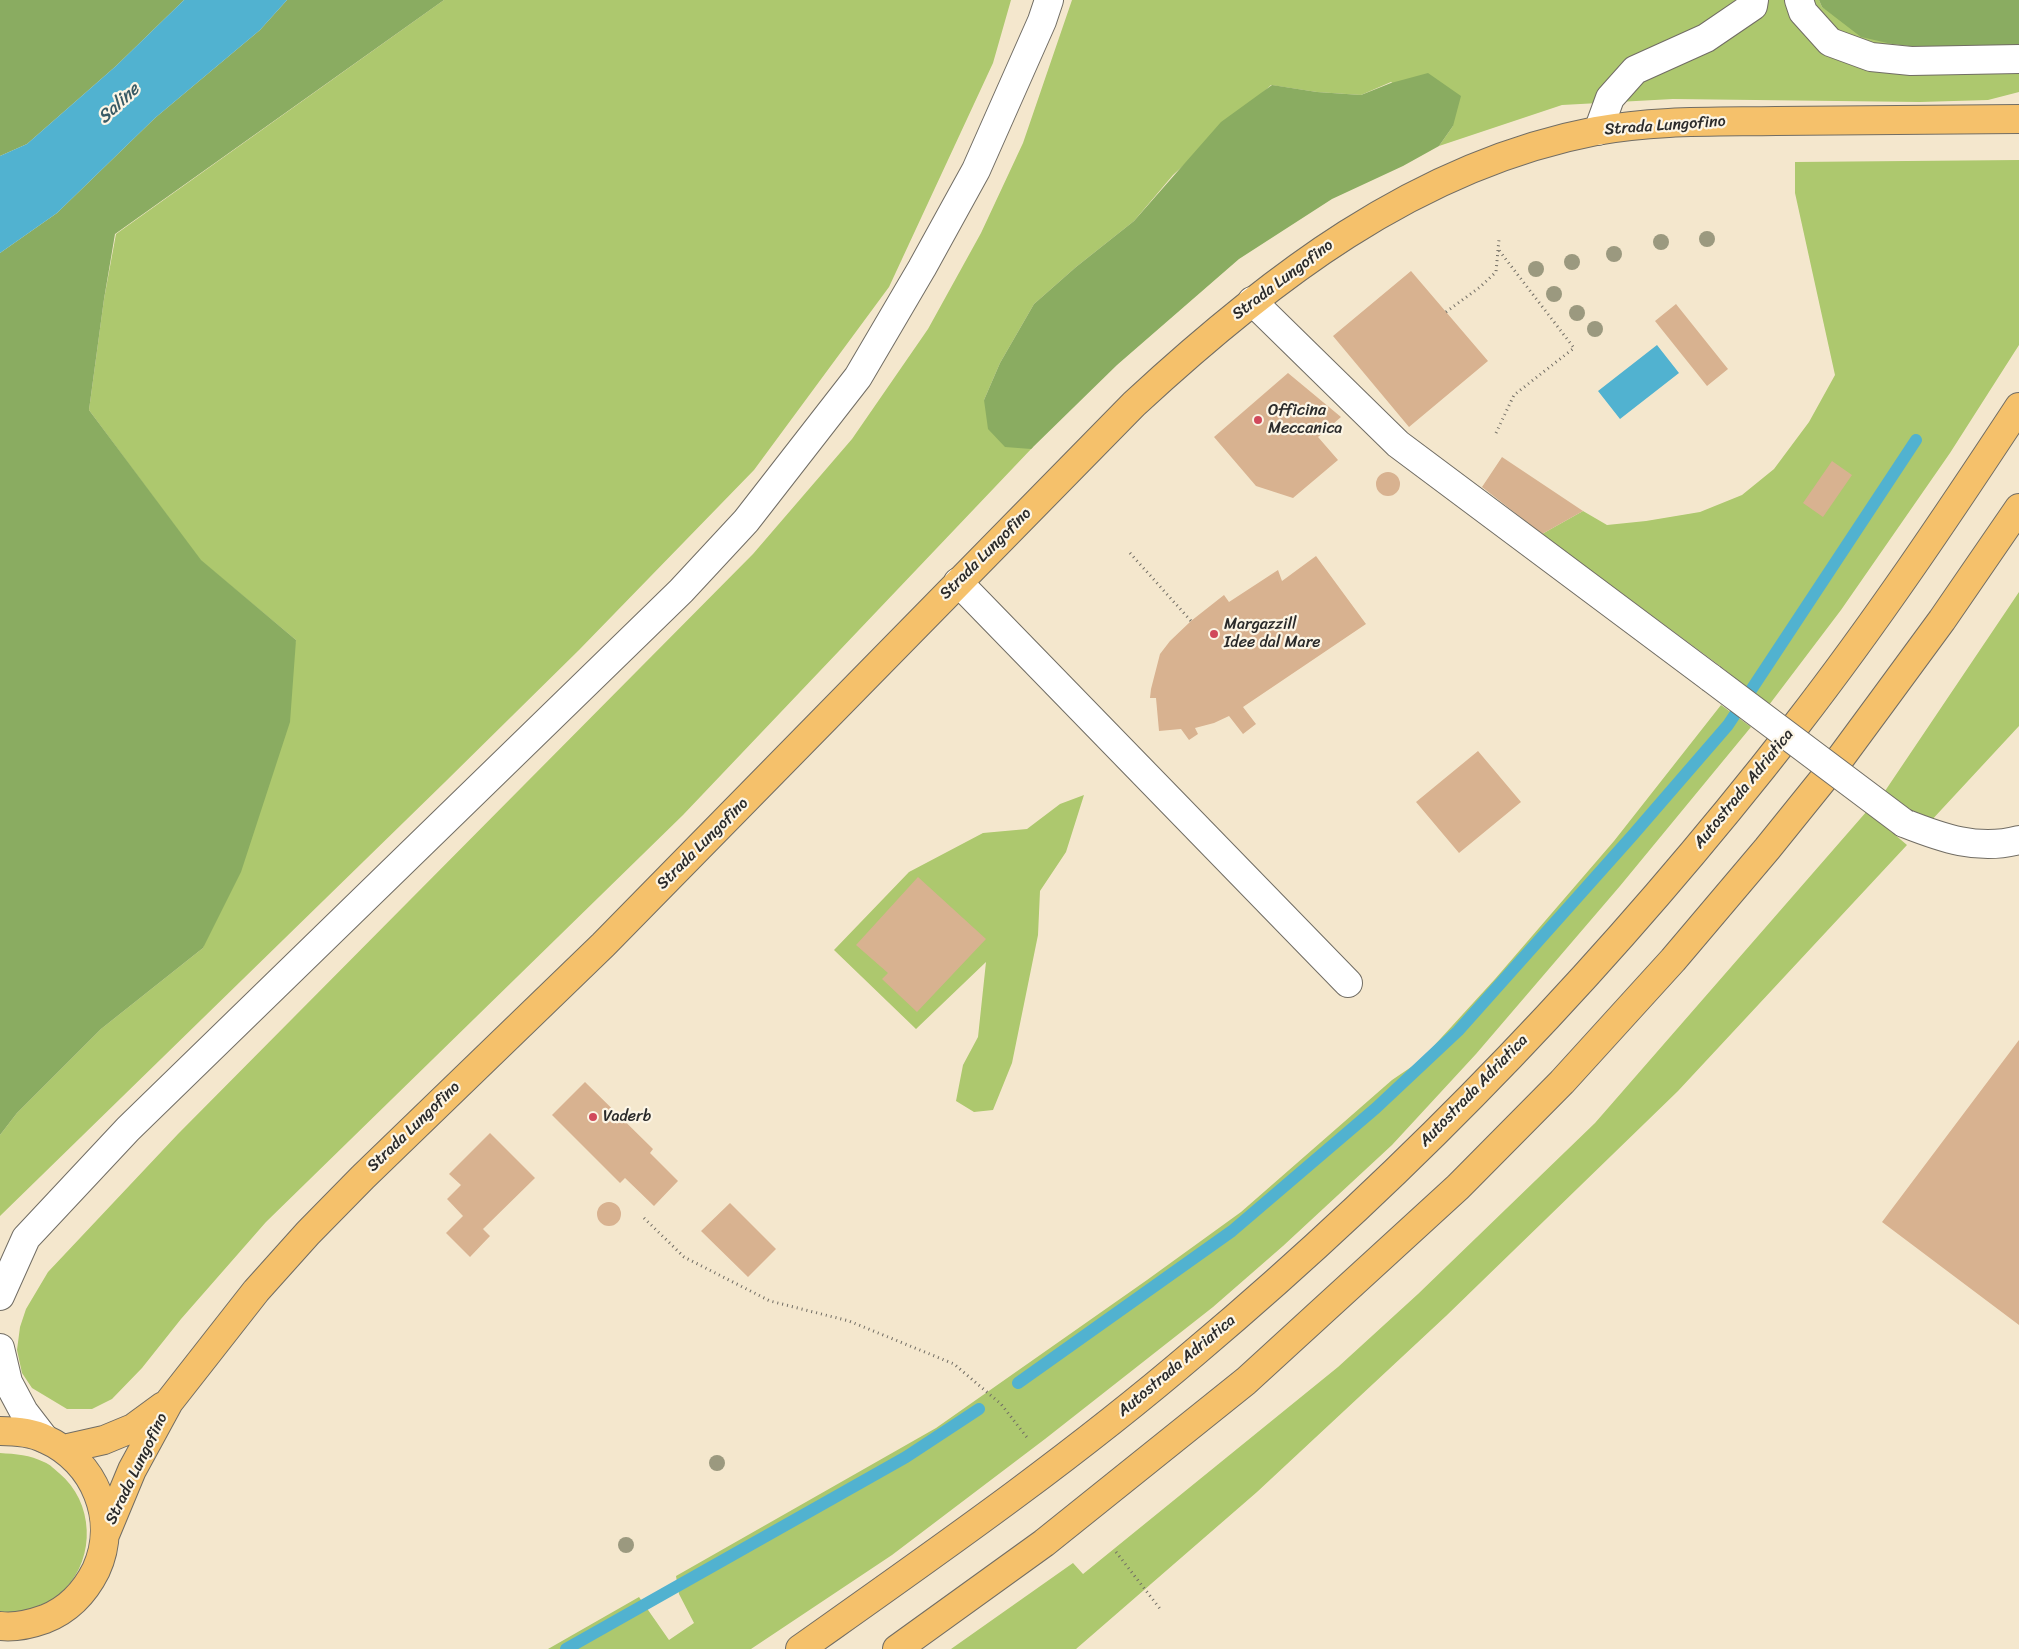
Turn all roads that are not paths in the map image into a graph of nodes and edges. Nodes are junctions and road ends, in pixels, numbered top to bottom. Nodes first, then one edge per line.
1 (1049, 0) edge
2 (1754, 0) edge
3 (1798, 0) edge
4 (2019, 59) edge
5 (2019, 120) edge
6 (1598, 131) junction
7 (1252, 301) junction
8 (2019, 407) edge
9 (2019, 508) edge
10 (958, 582) junction
11 (2019, 840) edge
12 (1348, 984) dead end
13 (5, 1284) edge
14 (0, 1311) edge
15 (0, 1348) edge
16 (168, 1402) junction
17 (0, 1431) edge
18 (54, 1444) junction
19 (105, 1535) junction
20 (31, 1624) junction
21 (0, 1626) edge
22 (0, 1644) edge
23 (800, 1649) edge
24 (897, 1649) edge

1 - 13 street
2 - 6 street
3 - 4 street
5 - 6 main road, Strada Lungofino
6 - 7 main road, Strada Lungofino
7 - 10 main road, Strada Lungofino
7 - 11 street, bridge
8 - 23 main road, Autostrada Adriatica
9 - 24 main road
10 - 12 street
10 - 16 main road, Strada Lungofino
13 - 14 street
15 - 18 street
16 - 18 main road, Strada Lungofino
16 - 19 main road, Strada Lungofino
17 - 18 main road
18 - 19 main road
19 - 20 main road
20 - 21 main road
20 - 22 main road

